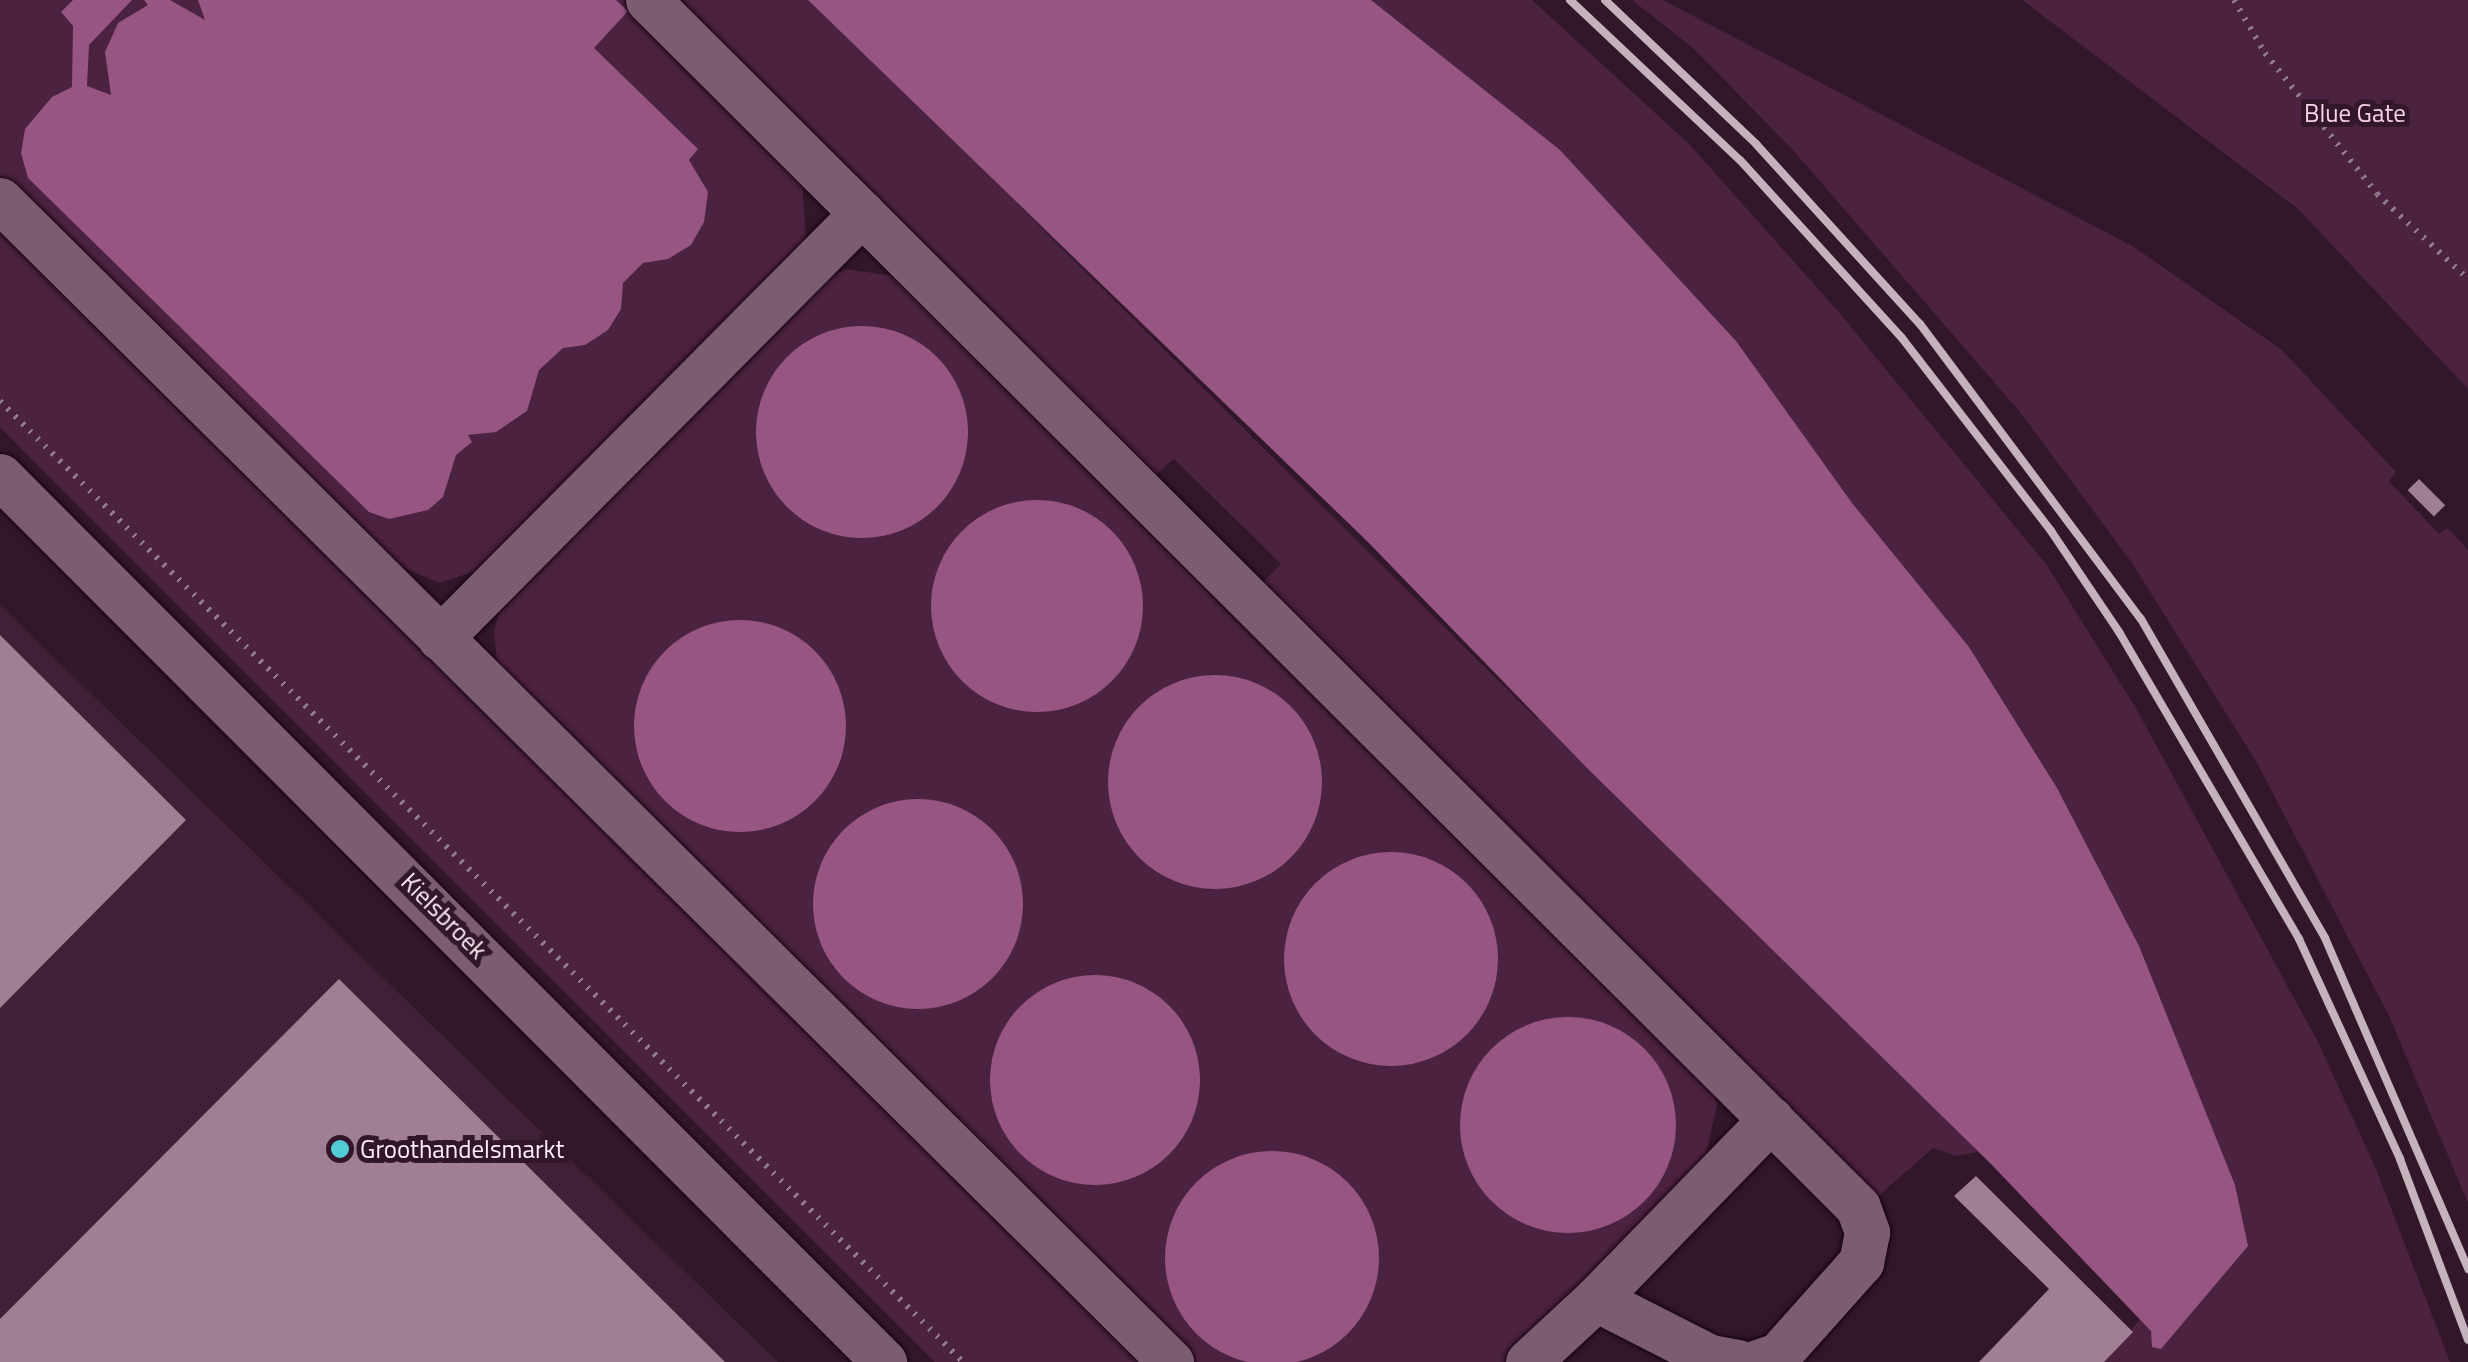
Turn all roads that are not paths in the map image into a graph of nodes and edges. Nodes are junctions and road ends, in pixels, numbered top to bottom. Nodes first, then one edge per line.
1 (648, 0) edge
2 (0, 200) edge
3 (862, 214) junction
4 (0, 476) edge
5 (440, 638) junction
6 (1770, 1119) junction
7 (1596, 1299) junction
8 (884, 1362) edge
9 (1171, 1362) edge
10 (1528, 1362) edge
11 (1739, 1362) edge
12 (1758, 1362) edge

1 - 3 street
2 - 5 street
3 - 5 street
3 - 6 street
4 - 8 street, Kielsbroek
5 - 9 street
6 - 7 street
6 - 12 street
7 - 10 street
7 - 11 street

